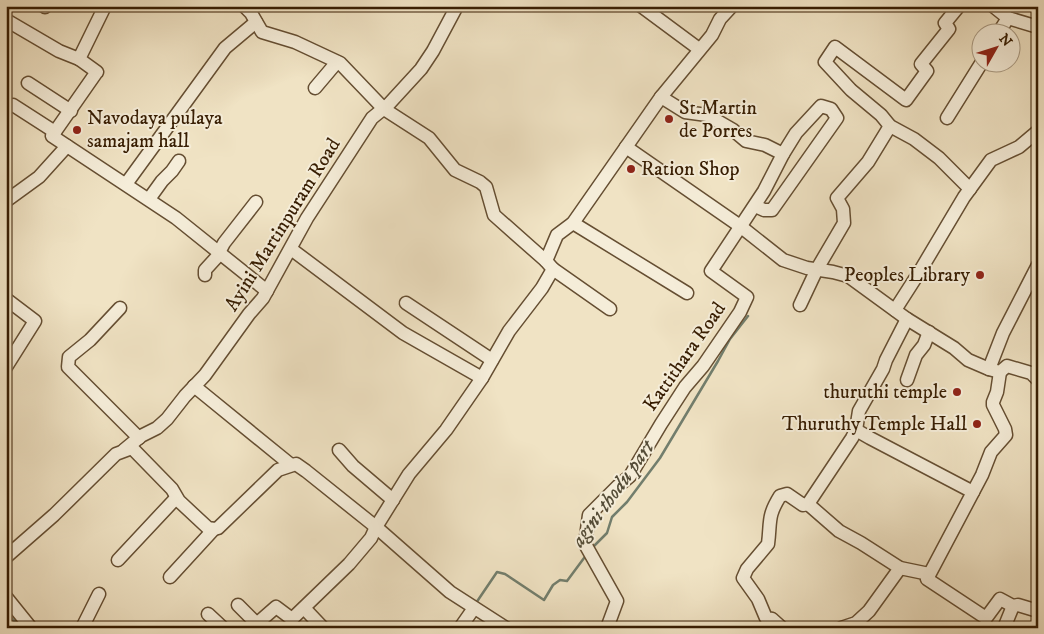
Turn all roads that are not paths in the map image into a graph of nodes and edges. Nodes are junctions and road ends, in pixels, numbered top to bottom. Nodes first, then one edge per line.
1 (105, 6) edge
2 (244, 6) edge
3 (457, 6) edge
4 (641, 6) edge
5 (732, 6) edge
6 (958, 6) edge
7 (993, 6) edge
8 (1008, 18) junction
9 (6, 20) edge
10 (256, 22) junction
11 (1005, 22) edge
12 (1038, 27) edge
13 (699, 48) junction
14 (79, 59) junction
15 (337, 62) junction
16 (976, 72) edge
17 (28, 83) dead end
18 (315, 88) dead end
19 (661, 97) junction
20 (13, 105) dead end
21 (384, 109) junction
22 (71, 111) junction
23 (947, 118) dead end
24 (890, 126) junction
25 (1038, 131) edge
26 (55, 132) junction
27 (67, 146) junction
28 (626, 147) junction
29 (783, 154) junction
30 (179, 161) dead end
31 (126, 184) junction
32 (970, 189) junction
33 (149, 199) junction
34 (6, 201) edge
35 (256, 202) dead end
36 (755, 206) junction
37 (573, 223) junction
38 (740, 226) junction
39 (291, 249) junction
40 (219, 251) junction
41 (550, 265) junction
42 (817, 269) junction
43 (1036, 271) edge
44 (205, 275) dead end
45 (267, 291) junction
46 (687, 293) dead end
47 (6, 299) edge
48 (406, 303) dead end
49 (800, 305) dead end
50 (120, 308) dead end
51 (610, 309) dead end
52 (895, 310) junction
53 (907, 319) junction
54 (929, 332) junction
55 (492, 360) junction
56 (6, 367) edge
57 (994, 371) junction
58 (482, 378) junction
59 (907, 380) dead end
60 (1038, 380) edge
61 (194, 386) junction
62 (856, 430) junction
63 (139, 438) junction
64 (124, 450) junction
65 (339, 450) dead end
66 (291, 465) junction
67 (973, 492) junction
68 (176, 498) junction
69 (392, 500) junction
70 (808, 504) junction
71 (376, 527) junction
72 (214, 529) junction
73 (6, 557) edge
74 (118, 560) dead end
75 (900, 568) junction
76 (929, 574) junction
77 (170, 577) dead end
78 (99, 594) dead end
79 (6, 596) edge
80 (238, 604) dead end
81 (1013, 606) junction
82 (304, 608) junction
83 (474, 608) junction
84 (1038, 611) edge
85 (208, 614) dead end
86 (1006, 624) edge
87 (254, 626) edge
88 (31, 628) edge
89 (82, 628) edge
90 (223, 628) edge
91 (323, 628) edge
92 (460, 628) edge
93 (506, 628) edge
94 (607, 628) edge
95 (782, 628) edge
96 (841, 628) edge

1 - 14 street
2 - 10 street
3 - 21 street, Ayini Martinpuram Road
4 - 13 street
5 - 13 street
6 - 24 street
7 - 8 street
8 - 11 street
8 - 12 street
9 - 14 street
10 - 15 street
10 - 31 street
13 - 19 street
14 - 22 street
15 - 18 street
15 - 21 street
16 - 23 street
17 - 22 street
19 - 28 street
19 - 29 street
20 - 26 street
21 - 39 street, Ayini Martinpuram Road
21 - 41 street
22 - 26 street
24 - 32 street
24 - 42 street
25 - 32 street
26 - 27 street
27 - 31 street
27 - 34 street
28 - 37 street
28 - 38 street
29 - 36 street, Kattithara Road
29 - 36 street, Kattithara Road
30 - 33 street
31 - 33 street
32 - 52 street
33 - 40 street
35 - 40 street
36 - 38 street, Kattithara Road
37 - 41 street
37 - 46 street
38 - 42 street
38 - 94 street, Kattithara Road
39 - 45 street, Ayini Martinpuram Road
39 - 58 street
40 - 44 street
40 - 45 street
41 - 51 street
41 - 55 street
42 - 49 street
42 - 52 street
43 - 57 street
45 - 61 street, Ayini Martinpuram Road
47 - 56 street
48 - 55 street
50 - 63 street
52 - 53 street
53 - 54 street
53 - 62 street
54 - 57 street
54 - 59 street
55 - 58 street
57 - 60 street
57 - 67 street
58 - 69 street
61 - 63 street, Ayini Martinpuram Road
61 - 66 street
62 - 67 street
62 - 70 street
63 - 64 street, Ayini Martinpuram Road
64 - 68 street
64 - 73 street, Ayini Martinpuram Road
65 - 69 street
66 - 71 street
66 - 72 street
67 - 76 street
68 - 72 street
68 - 74 street
69 - 71 street
70 - 75 street
70 - 95 street
71 - 82 street
71 - 83 street
72 - 77 street
75 - 76 street
75 - 96 street
76 - 81 street
78 - 89 street
79 - 88 street
80 - 87 street
81 - 84 street
81 - 86 street
82 - 87 street
82 - 91 street
83 - 92 street
83 - 93 street
85 - 90 street

